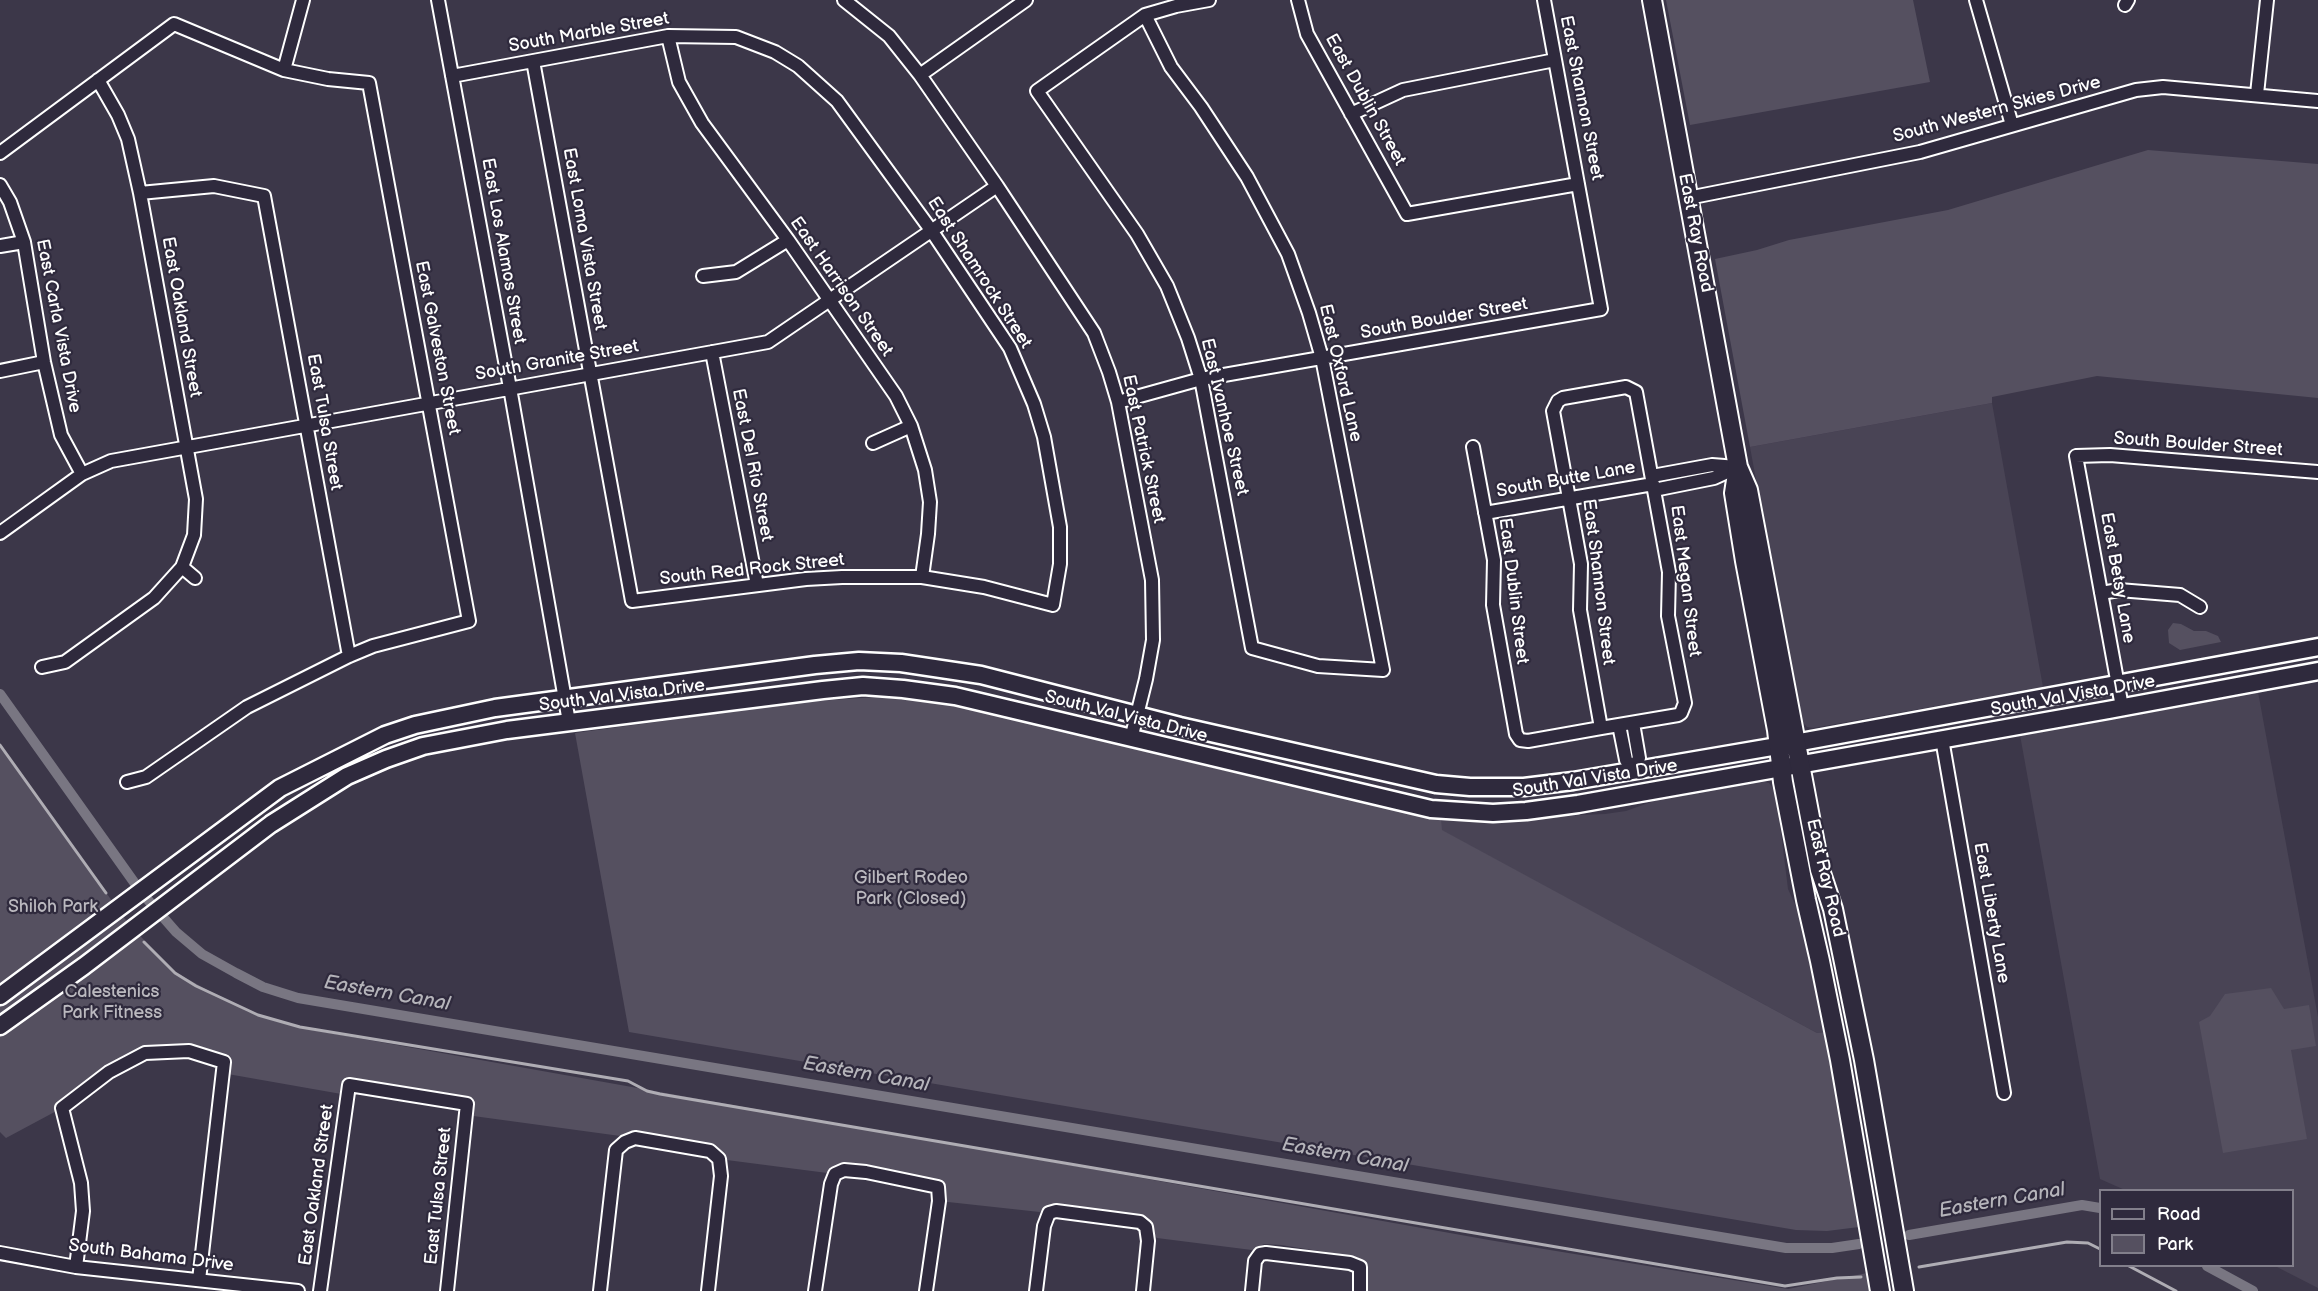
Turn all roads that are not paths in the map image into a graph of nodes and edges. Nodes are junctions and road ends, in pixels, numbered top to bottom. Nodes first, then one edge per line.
1 (303, 0) edge
2 (438, 0) edge
3 (844, 0) edge
4 (1026, 0) edge
5 (1209, 0) edge
6 (1298, 0) edge
7 (1544, 0) edge
8 (1652, 0) edge
9 (1976, 0) edge
10 (2267, 0) edge
11 (1145, 15) junction
12 (668, 36) junction
13 (1555, 60) junction
14 (533, 61) junction
15 (798, 66) joint
16 (284, 70) junction
17 (920, 75) junction
18 (452, 76) junction
19 (98, 80) junction
20 (2257, 94) junction
21 (2318, 100) edge
22 (1352, 114) junction
23 (2012, 125) junction
24 (0, 153) edge
25 (1578, 184) junction
26 (0, 185) edge
27 (998, 186) junction
28 (140, 193) junction
29 (1688, 198) junction
30 (931, 230) junction
31 (788, 240) junction
32 (24, 242) junction
33 (0, 246) edge
34 (703, 276) dead end
35 (830, 302) junction
36 (1601, 309) joint
37 (712, 352) junction
38 (1322, 358) junction
39 (44, 362) junction
40 (0, 370) edge
41 (590, 373) junction
42 (1201, 379) junction
43 (510, 388) junction
44 (1118, 402) junction
45 (429, 403) junction
46 (1555, 406) joint
47 (911, 426) junction
48 (307, 427) junction
49 (873, 442) dead end
50 (1473, 447) dead end
51 (186, 448) junction
52 (2076, 456) joint
53 (1738, 467) junction
54 (2318, 472) edge
55 (82, 474) junction
56 (1653, 483) junction
57 (1569, 498) junction
58 (1485, 513) junction
59 (0, 533) edge
60 (182, 567) junction
61 (922, 577) junction
62 (195, 578) dead end
63 (757, 585) junction
64 (2101, 593) junction
65 (632, 601) joint
66 (1053, 605) joint
67 (2200, 607) dead end
68 (2318, 647) edge
69 (1252, 648) joint
70 (348, 656) junction
71 (42, 667) dead end
72 (2318, 671) edge
73 (2119, 684) junction
74 (565, 698) junction
75 (2030, 699) junction
76 (2122, 707) junction
77 (490, 709) junction
78 (1137, 716) junction
79 (569, 722) junction
80 (1633, 723) junction
81 (1619, 725) junction
82 (1601, 728) junction
83 (1962, 735) junction
84 (376, 738) junction
85 (1131, 739) junction
86 (1942, 739) junction
87 (441, 742) junction
88 (1787, 744) junction
89 (1791, 765) junction
90 (1633, 770) junction
91 (1377, 772) junction
92 (127, 782) dead end
93 (327, 788) junction
94 (1637, 793) junction
95 (1374, 796) junction
96 (1827, 994) junction
97 (0, 996) edge
98 (0, 1026) edge
99 (1864, 1060) junction
100 (349, 1084) joint
101 (2004, 1093) dead end
102 (0, 1253) edge
103 (76, 1267) junction
104 (199, 1281) junction
105 (298, 1291) edge
106 (320, 1291) edge
107 (447, 1291) edge
108 (600, 1291) edge
109 (708, 1291) edge
110 (815, 1291) edge
111 (926, 1291) edge
112 (1036, 1291) edge
113 (1143, 1291) edge
114 (1252, 1291) edge
115 (1360, 1291) edge
116 (1880, 1291) edge
117 (1905, 1291) edge

1 - 16 street
2 - 18 street, East Los Alamos Street
3 - 17 street, East Patrick Street
4 - 17 street
5 - 11 street
6 - 22 street, East Dublin Street
7 - 13 street, East Shannon Street
8 - 29 main road, East Ray Road
9 - 23 street
10 - 20 street
11 - 38 street, East Oxford Lane
11 - 42 street, East Ivanhoe Street
12 - 14 street, South Marble Street
12 - 15 street, South Marble Street
12 - 31 street, East Harrison Street
13 - 22 street
13 - 25 street, East Shannon Street
14 - 18 street, South Marble Street
14 - 41 street, East Loma Vista Street
15 - 30 street, East Shamrock Street
16 - 19 street
16 - 45 street, East Galveston Street
17 - 27 street, East Patrick Street
18 - 43 street, East Los Alamos Street
19 - 24 street
19 - 28 street, East Oakland Street
20 - 21 street, South Western Skies Drive
20 - 23 street, South Western Skies Drive
22 - 25 street, East Dublin Street
23 - 29 street, South Western Skies Drive
25 - 36 street, East Shannon Street
26 - 32 street, East Carla Vista Drive
27 - 30 street, South Granite Street
27 - 44 street, East Patrick Street
28 - 48 street, East Tulsa Street
28 - 51 street, East Oakland Street
29 - 53 main road, East Ray Road
30 - 35 street, South Granite Street
30 - 66 street, East Shamrock Street
31 - 34 street
31 - 35 street, East Harrison Street
32 - 33 street
32 - 39 street, East Carla Vista Drive
35 - 37 street, South Granite Street
35 - 47 street, East Harrison Street
36 - 38 street, South Boulder Street
37 - 41 street, South Granite Street
37 - 63 street, East Del Rio Street
38 - 42 street, South Boulder Street
38 - 69 street, East Oxford Lane
39 - 40 street
39 - 55 street, East Carla Vista Drive
41 - 43 street, South Granite Street
41 - 65 street, East Loma Vista Street
42 - 44 street, South Boulder Street
42 - 69 street, East Ivanhoe Street
43 - 45 street, South Granite Street
43 - 74 street, East Los Alamos Street
44 - 78 street, East Patrick Street
45 - 48 street, South Granite Street
45 - 70 street, East Galveston Street
46 - 56 street, East Megan Street
46 - 57 street, East Shannon Street
47 - 49 street
47 - 61 street, East Harrison Street
48 - 51 street, South Granite Street
48 - 70 street, East Tulsa Street
50 - 58 street, East Dublin Street
51 - 55 street, South Granite Street
51 - 60 street, East Oakland Street
52 - 54 street, South Boulder Street
52 - 64 street, East Betsy Lane
53 - 56 street, South Butte Lane
53 - 88 main road, East Ray Road
55 - 59 street, South Granite Street
56 - 57 street, South Butte Lane
56 - 80 street, East Megan Street
57 - 58 street, South Butte Lane
57 - 82 street, East Shannon Street
58 - 82 street, East Dublin Street
60 - 62 street
60 - 71 street
61 - 63 street, South Red Rock Street
61 - 66 street, South Red Rock Street
63 - 65 street, South Red Rock Street
64 - 67 street
64 - 73 street, East Betsy Lane
68 - 73 main road, South Val Vista Drive
70 - 92 street
72 - 76 main road, South Val Vista Drive
73 - 75 main road, South Val Vista Drive
73 - 76 street, East Betsy Lane
74 - 77 main road, South Val Vista Drive
74 - 78 main road, South Val Vista Drive
74 - 79 street, East Los Alamos Street
75 - 83 main road
75 - 88 main road, South Val Vista Drive
76 - 83 main road, South Val Vista Drive
77 - 84 main road, South Val Vista Drive
77 - 87 main road
78 - 85 street, East Patrick Street
78 - 91 main road, South Val Vista Drive
79 - 85 main road, South Val Vista Drive
79 - 87 main road, South Val Vista Drive
80 - 81 street
80 - 90 street
81 - 82 street
81 - 90 street
83 - 86 main road, South Val Vista Drive
84 - 93 main road
84 - 97 main road, South Val Vista Drive
85 - 95 main road, South Val Vista Drive
86 - 89 main road, South Val Vista Drive
86 - 101 street, East Liberty Lane
87 - 93 main road, South Val Vista Drive
88 - 89 main road, East Ray Road
88 - 90 main road, South Val Vista Drive
89 - 94 main road, South Val Vista Drive
89 - 96 main road, East Ray Road
89 - 99 main road, East Ray Road
90 - 91 main road, South Val Vista Drive
90 - 94 main road
91 - 95 main road
93 - 98 main road, South Val Vista Drive
94 - 95 main road, South Val Vista Drive
96 - 99 main road
96 - 116 main road, East Ray Road
99 - 117 main road, East Ray Road
100 - 106 street, East Oakland Street
100 - 107 street, East Tulsa Street
102 - 103 street, South Bahama Drive
103 - 104 street, South Bahama Drive
103 - 104 street
104 - 105 street, South Bahama Drive
108 - 109 street
110 - 111 street
112 - 113 street
114 - 115 street

